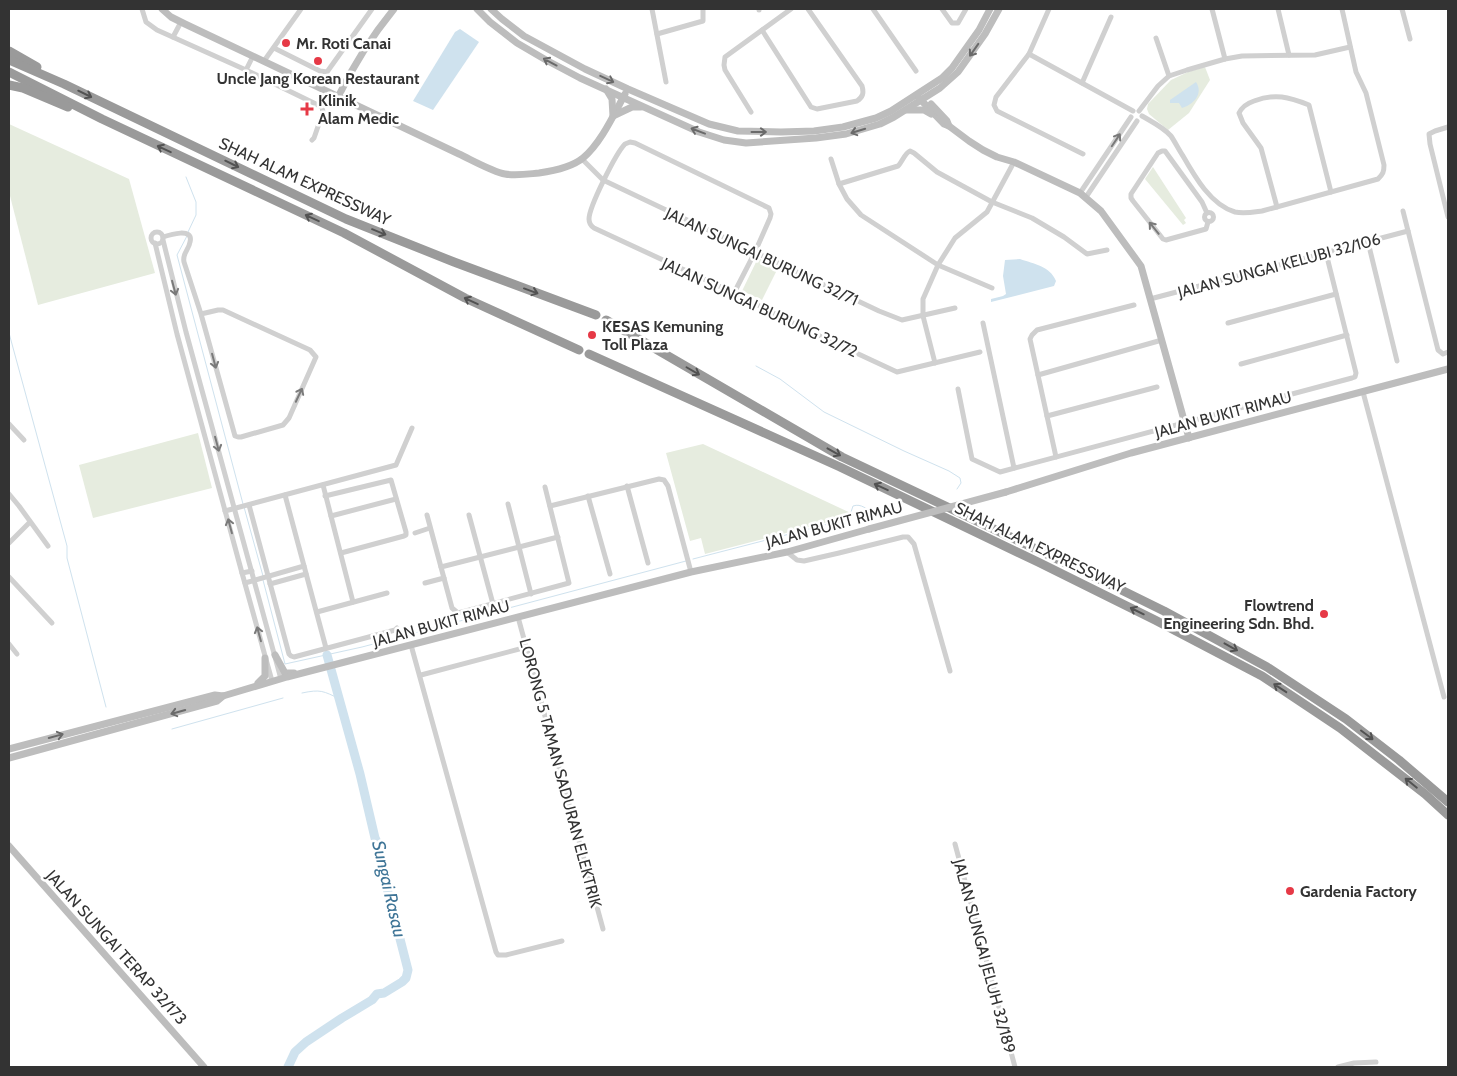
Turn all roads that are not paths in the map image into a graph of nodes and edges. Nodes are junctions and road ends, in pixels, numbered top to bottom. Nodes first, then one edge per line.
1 (142, 9) edge
2 (162, 9) edge
3 (301, 9) edge
4 (372, 9) edge
5 (394, 9) edge
6 (477, 9) edge
7 (491, 9) edge
8 (652, 9) edge
9 (703, 9) edge
10 (791, 9) edge
11 (808, 9) edge
12 (873, 9) edge
13 (942, 9) edge
14 (966, 9) edge
15 (990, 9) edge
16 (999, 9) edge
17 (1049, 9) edge
18 (1212, 9) edge
19 (1278, 9) edge
20 (1342, 9) edge
21 (1402, 9) edge
22 (1112, 18) dead end
23 (181, 22) junction
24 (762, 30) junction
25 (982, 32) junction
26 (657, 34) junction
27 (173, 37) junction
28 (1156, 38) dead end
29 (1410, 39) dead end
30 (274, 48) junction
31 (1350, 48) junction
32 (9, 51) edge
33 (1029, 54) junction
34 (1289, 55) junction
35 (253, 56) junction
36 (1225, 59) junction
37 (9, 60) edge
38 (264, 61) junction
39 (246, 70) junction
40 (916, 71) dead end
41 (9, 72) edge
42 (1169, 76) junction
43 (666, 82) dead end
44 (1082, 83) junction
45 (64, 84) junction
46 (9, 85) edge
47 (940, 88) junction
48 (606, 89) junction
49 (628, 89) junction
50 (338, 97) junction
51 (624, 97) junction
52 (921, 97) junction
53 (644, 107) junction
54 (907, 110) junction
55 (751, 112) dead end
56 (934, 112) junction
57 (1136, 115) junction
58 (613, 116) junction
59 (102, 119) junction
60 (1448, 127) edge
61 (312, 140) dead end
62 (1083, 154) dead end
63 (582, 158) junction
64 (1104, 158) junction
65 (831, 159) dead end
66 (1110, 161) junction
67 (1014, 162) junction
68 (603, 180) junction
69 (839, 184) junction
70 (1331, 192) junction
71 (1083, 195) junction
72 (1213, 198) junction
73 (992, 202) junction
74 (1218, 204) junction
75 (1277, 207) junction
76 (1403, 211) dead end
77 (1209, 213) junction
78 (1448, 217) edge
79 (1408, 231) junction
80 (163, 239) junction
81 (1368, 242) junction
82 (155, 243) junction
83 (1107, 250) dead end
84 (755, 252) junction
85 (1326, 253) junction
86 (938, 265) junction
87 (992, 288) dead end
88 (734, 293) junction
89 (1336, 294) junction
90 (1150, 300) junction
91 (1134, 305) dead end
92 (955, 308) dead end
93 (201, 314) junction
94 (596, 315) dead end
95 (922, 316) junction
96 (606, 320) dead end
97 (983, 323) dead end
98 (1228, 323) dead end
99 (1346, 335) junction
100 (1162, 340) junction
101 (579, 350) dead end
102 (980, 352) dead end
103 (1448, 352) edge
104 (589, 354) dead end
105 (1397, 361) dead end
106 (935, 363) junction
107 (1241, 364) dead end
108 (1448, 369) edge
109 (1038, 375) junction
110 (1157, 387) dead end
111 (958, 389) dead end
112 (1363, 392) junction
113 (1047, 416) junction
114 (1184, 423) junction
115 (9, 424) edge
116 (412, 428) dead end
117 (1188, 438) junction
118 (24, 440) dead end
119 (1056, 457) junction
120 (1014, 468) junction
121 (323, 485) junction
122 (627, 486) junction
123 (545, 487) dead end
124 (9, 494) edge
125 (285, 496) junction
126 (326, 496) junction
127 (588, 496) junction
128 (396, 499) junction
129 (508, 504) dead end
130 (242, 506) junction
131 (550, 506) junction
132 (225, 511) junction
133 (427, 515) dead end
134 (469, 515) dead end
135 (331, 516) junction
136 (30, 522) junction
137 (430, 528) junction
138 (415, 533) dead end
139 (558, 537) junction
140 (9, 543) edge
141 (48, 546) dead end
142 (519, 547) junction
143 (787, 552) junction
144 (341, 553) junction
145 (480, 556) junction
146 (648, 564) dead end
147 (304, 566) junction
148 (441, 567) junction
149 (252, 571) junction
150 (691, 572) junction
151 (242, 573) junction
152 (306, 574) junction
153 (610, 574) dead end
154 (9, 577) edge
155 (266, 577) junction
156 (444, 578) junction
157 (256, 580) junction
158 (245, 583) junction
159 (425, 583) dead end
160 (270, 584) junction
161 (387, 593) dead end
162 (531, 594) junction
163 (353, 602) junction
164 (493, 604) junction
165 (317, 612) junction
166 (518, 617) junction
167 (52, 623) dead end
168 (397, 628) dead end
169 (9, 644) edge
170 (412, 645) junction
171 (527, 647) junction
172 (326, 648) junction
173 (17, 654) dead end
174 (275, 655) junction
175 (265, 658) junction
176 (950, 671) dead end
177 (300, 674) junction
178 (421, 675) junction
179 (281, 679) junction
180 (272, 681) junction
181 (242, 690) junction
182 (223, 696) junction
183 (1444, 697) dead end
184 (9, 749) edge
185 (9, 758) edge
186 (1448, 802) edge
187 (1448, 815) edge
188 (955, 844) dead end
189 (9, 846) edge
190 (603, 929) dead end
191 (562, 941) dead end
192 (1376, 1062) dead end
193 (1355, 1065) edge
194 (204, 1067) edge
195 (1015, 1067) edge
196 (1338, 1067) edge

1 - 27 street
2 - 23 street
3 - 30 street
4 - 30 street
5 - 50 street
48 -> 6 street
7 -> 49 street
8 - 26 street
9 - 26 street
10 - 24 street
11 - 24 street
12 - 40 street
13 - 14 street
15 - 25 street
16 - 25 street
17 - 33 street
18 - 36 street
19 - 34 street
20 - 31 street
21 - 29 street
22 - 44 street
23 - 27 street
23 - 35 street
24 - 55 street
25 -> 47 street
25 - 52 street
26 - 43 street
27 - 39 street
28 - 42 street
30 - 38 street
31 - 34 street
31 - 70 street
32 - 45 highway
33 - 44 street
33 - 62 street
34 - 36 street
35 - 38 street
35 - 39 street
36 - 42 street
37 - 45 highway, SHAH ALAM EXPRESSWAY
38 - 50 street
39 - 61 street
41 - 59 highway, SHAH ALAM EXPRESSWAY
42 - 57 street
44 - 57 street
45 -> 94 highway, SHAH ALAM EXPRESSWAY
46 - 59 highway
47 - 52 street
47 - 56 street
48 - 51 street
48 - 58 street
49 - 51 street
49 -> 52 street
50 - 63 street
51 - 53 street
51 - 58 street
52 - 54 street
52 - 56 street
54 -> 53 street
53 - 58 street
54 - 56 street
56 - 67 street
64 -> 57 street
57 - 66 street
57 - 72 street
58 - 63 street
101 -> 59 highway, SHAH ALAM EXPRESSWAY
60 - 78 street
63 - 68 street
64 - 66 street
64 - 71 street
65 - 69 street
66 - 71 street
67 - 71 street
67 - 73 street
68 - 84 street, JALAN SUNGAI BURUNG 32/71
68 - 84 street, JALAN SUNGAI BURUNG 32/72
68 - 88 street, JALAN SUNGAI BURUNG 32/72
69 - 73 street
69 - 86 street
70 - 75 street
70 - 75 street
71 - 90 street
72 - 74 street
72 - 77 street
73 - 83 street
73 - 86 street
74 - 75 street
74 - 77 street
76 - 79 street
77 -> 77 street
79 - 81 street, JALAN SUNGAI KELUBI 32/106
79 - 103 street
80 - 82 street
80 - 82 street
80 - 93 street
80 -> 130 street
81 - 85 street, JALAN SUNGAI KELUBI 32/106
81 - 105 street
82 - 132 street
84 - 88 street
84 - 95 street, JALAN SUNGAI BURUNG 32/71
85 - 89 street
85 - 90 street, JALAN SUNGAI KELUBI 32/106
86 - 87 street
86 - 95 street
88 - 106 street, JALAN SUNGAI BURUNG 32/72
89 - 98 street
89 - 99 street
90 - 100 street
91 - 109 street
92 - 95 street, JALAN SUNGAI BURUNG 32/71
93 -> 93 street
95 - 106 street
96 -> 186 highway, SHAH ALAM EXPRESSWAY
97 - 120 street
99 - 107 street
99 - 114 street
100 - 109 street
100 - 114 street
102 - 106 street, JALAN SUNGAI BURUNG 32/72
187 -> 104 highway, SHAH ALAM EXPRESSWAY
108 - 112 street, JALAN BUKIT RIMAU
109 - 113 street
110 - 113 street
111 - 120 street
112 - 117 street, JALAN BUKIT RIMAU
112 - 183 street
113 - 119 street
114 - 117 street
114 - 119 street
115 - 118 street
116 - 121 street
117 - 143 street, JALAN BUKIT RIMAU, bridge
119 - 120 street
121 - 125 street
121 - 126 street
122 - 127 street
122 - 146 street
122 - 150 street
123 - 131 street
124 - 136 street
125 - 130 street
125 - 147 street
126 - 128 street
126 - 135 street
127 - 131 street
127 - 153 street
128 - 135 street
128 - 144 street
129 - 142 street
130 - 132 street
130 - 149 street
130 - 155 street
131 - 139 street
151 -> 132 street
133 - 137 street
134 - 145 street
135 - 144 street
136 - 140 street
136 - 141 street
137 - 138 street
137 - 148 street
139 - 142 street
139 - 162 street
142 - 145 street
142 - 162 street
143 - 150 street, JALAN BUKIT RIMAU
143 - 176 street
144 - 163 street
145 - 148 street
145 - 164 street
147 - 152 street
147 - 155 street
148 - 156 street
149 - 151 street
149 - 157 street
150 - 166 street, JALAN BUKIT RIMAU
151 - 158 street
152 - 160 street
152 - 165 street
154 - 167 street
155 - 157 street
155 - 160 street
156 - 159 street
156 - 164 street
157 - 158 street
157 - 174 street
175 -> 158 street
160 - 172 street
161 - 163 street
162 - 164 street
163 - 165 street
165 - 172 street
166 - 170 street, JALAN BUKIT RIMAU
166 - 171 street, LORONG 5 TAMAN SADURAN ELEKTRIK
168 - 172 street
169 - 173 street
170 - 177 street, JALAN BUKIT RIMAU
170 - 178 street
171 - 178 street
171 - 190 street, LORONG 5 TAMAN SADURAN ELEKTRIK
174 - 177 street
174 - 179 street
175 - 180 street
175 - 181 street
177 - 179 street, JALAN BUKIT RIMAU
178 - 191 street
179 - 180 street, JALAN BUKIT RIMAU
180 - 181 street, JALAN BUKIT RIMAU
181 - 182 street, JALAN BUKIT RIMAU
184 -> 182 street, JALAN BUKIT RIMAU
182 -> 185 street, JALAN BUKIT RIMAU
188 - 195 street, JALAN SUNGAI JELUH 32/189
189 - 194 street, JALAN SUNGAI TERAP 32/173
192 - 193 street
193 - 196 street

